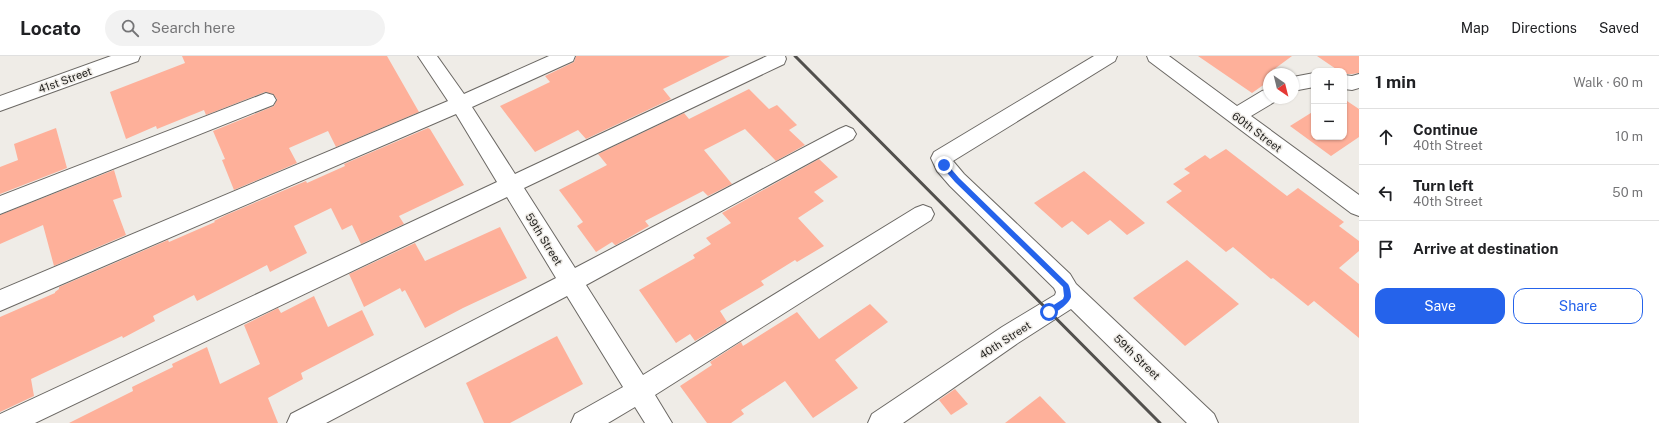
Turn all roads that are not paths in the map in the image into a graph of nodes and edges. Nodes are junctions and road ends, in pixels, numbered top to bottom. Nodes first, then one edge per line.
1 (131, 56) edge
2 (427, 56) edge
3 (566, 56) edge
4 (1108, 56) edge
5 (1156, 56) edge
6 (777, 59) dead end
7 (1311, 81) edge
8 (1359, 81) edge
9 (1347, 82) edge
10 (1299, 83) edge
11 (266, 100) dead end
12 (1263, 100) edge
13 (0, 104) edge
14 (460, 104) junction
15 (1236, 116) junction
16 (846, 134) dead end
17 (511, 184) junction
18 (0, 205) edge
19 (1359, 207) edge
20 (924, 214) dead end
21 (571, 282) junction
22 (1068, 291) junction
23 (0, 301) edge
24 (639, 391) junction
25 (8, 423) edge
26 (300, 423) edge
27 (584, 423) edge
28 (659, 423) edge
29 (881, 423) edge
30 (1205, 423) edge

1 - 13 street, 41st Street
2 - 14 street, 59th Street
3 - 14 street
4 - 22 street
5 - 15 street, 60th Street
6 - 17 street
7 - 10 street
8 - 9 street
11 - 18 street
12 - 15 street
14 - 17 street, 59th Street
14 - 23 street
15 - 19 street, 60th Street
16 - 21 street
17 - 21 street, 59th Street
17 - 25 street
20 - 24 street
21 - 24 street, 59th Street
21 - 26 street
22 - 29 street, 40th Street
22 - 30 street, 59th Street
24 - 27 street
24 - 28 street, 59th Street

